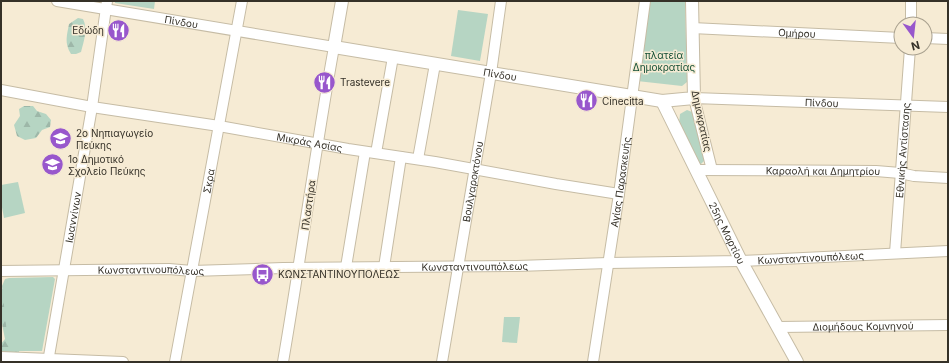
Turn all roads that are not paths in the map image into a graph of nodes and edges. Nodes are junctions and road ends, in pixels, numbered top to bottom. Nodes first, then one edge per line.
1 (56, 1) edge
2 (242, 1) edge
3 (342, 1) edge
4 (501, 1) edge
5 (645, 1) edge
6 (692, 1) edge
7 (911, 1) edge
8 (107, 5) edge
9 (911, 16) edge
10 (692, 28) junction
11 (236, 30) junction
12 (893, 38) edge
13 (933, 38) edge
14 (948, 39) edge
15 (334, 47) junction
16 (909, 56) edge
17 (393, 57) junction
18 (435, 64) junction
19 (491, 73) junction
20 (1, 90) edge
21 (632, 96) junction
22 (694, 98) junction
23 (662, 101) junction
24 (904, 106) junction
25 (948, 107) edge
26 (92, 108) junction
27 (219, 126) junction
28 (317, 144) junction
29 (365, 152) junction
30 (376, 154) junction
31 (401, 157) junction
32 (418, 159) junction
33 (474, 168) junction
34 (697, 170) junction
35 (712, 170) junction
36 (900, 173) junction
37 (948, 178) edge
38 (619, 194) junction
39 (948, 251) edge
40 (895, 253) junction
41 (741, 260) junction
42 (608, 263) junction
43 (458, 266) junction
44 (346, 267) junction
45 (384, 267) junction
46 (299, 268) junction
47 (1, 269) edge
48 (65, 271) junction
49 (192, 271) junction
50 (948, 325) edge
51 (779, 327) junction
52 (1, 358) edge
53 (48, 361) edge
54 (123, 362) edge
55 (175, 362) edge
56 (283, 362) edge
57 (442, 362) edge
58 (593, 362) edge
59 (797, 362) edge

1 - 8 street, Πίνδου
2 - 11 street, Σκρα
3 - 15 street
4 - 19 street, Βουλγαροκτόνου
5 - 21 street, Αγίας Παρασκευής
6 - 10 street, Δημοκρατίας
7 - 9 street
8 - 11 street, Πίνδου
8 - 26 street, Ιωαννίνων
10 - 12 street, Ομήρου
10 - 22 street, Δημοκρατίας
11 - 15 street, Πίνδου
11 - 27 street, Σκρα
13 - 14 street
15 - 17 street, Πίνδου
15 - 28 street, Πλαστήρα
16 - 24 street, Εθνικής Αντίστασης
17 - 18 street, Πίνδου
17 - 30 street
18 - 19 street, Πίνδου
18 - 32 street
19 - 21 street, Πίνδου
19 - 33 street, Βουλγαροκτόνου
20 - 26 street, Μικράς Ασίας
21 - 23 street, Πίνδου
21 - 38 street, Αγίας Παρασκευής
22 - 23 street, Πίνδου
22 - 24 street, Πίνδου
22 - 35 street, Δημοκρατίας
23 - 34 street, 25ης Μαρτίου
24 - 25 street, Πίνδου
24 - 36 street, Εθνικής Αντίστασης
26 - 27 street, Μικράς Ασίας
26 - 48 street, Ιωαννίνων
27 - 28 street, Μικράς Ασίας
27 - 49 street, Σκρα
28 - 29 street, Μικράς Ασίας
28 - 46 street, Πλαστήρα
29 - 30 street, Μικράς Ασίας
29 - 44 street
30 - 31 street, Μικράς Ασίας
31 - 32 street, Μικράς Ασίας
31 - 45 street
32 - 33 street, Μικράς Ασίας
33 - 38 street, Μικράς Ασίας
33 - 43 street, Βουλγαροκτόνου
34 - 35 street, Καραολή και Δημητρίου
34 - 41 street, 25ης Μαρτίου
35 - 36 street, Καραολή και Δημητρίου
36 - 37 street, Καραολή και Δημητρίου
36 - 40 street, Εθνικής Αντίστασης
38 - 42 street, Αγίας Παρασκευής
39 - 40 street, Κωνσταντινουπόλεως
40 - 41 street, Κωνσταντινουπόλεως
41 - 42 street, Κωνσταντινουπόλεως
41 - 51 street, 25ης Μαρτίου
42 - 43 street, Κωνσταντινουπόλεως
42 - 58 street, Αγίας Παρασκευής
43 - 45 street, Κωνσταντινουπόλεως
43 - 57 street, Βουλγαροκτόνου
44 - 45 street, Κωνσταντινουπόλεως
44 - 46 street, Κωνσταντινουπόλεως
46 - 49 street, Κωνσταντινουπόλεως
46 - 56 street, Πλαστήρα
47 - 48 street, Κωνσταντινουπόλεως
48 - 49 street, Κωνσταντινουπόλεως
48 - 53 street, Ιωαννίνων
49 - 55 street, Σκρα
50 - 51 street, Διομήδους Κομνηνού
51 - 59 street, 25ης Μαρτίου
52 - 53 street
53 - 54 street

